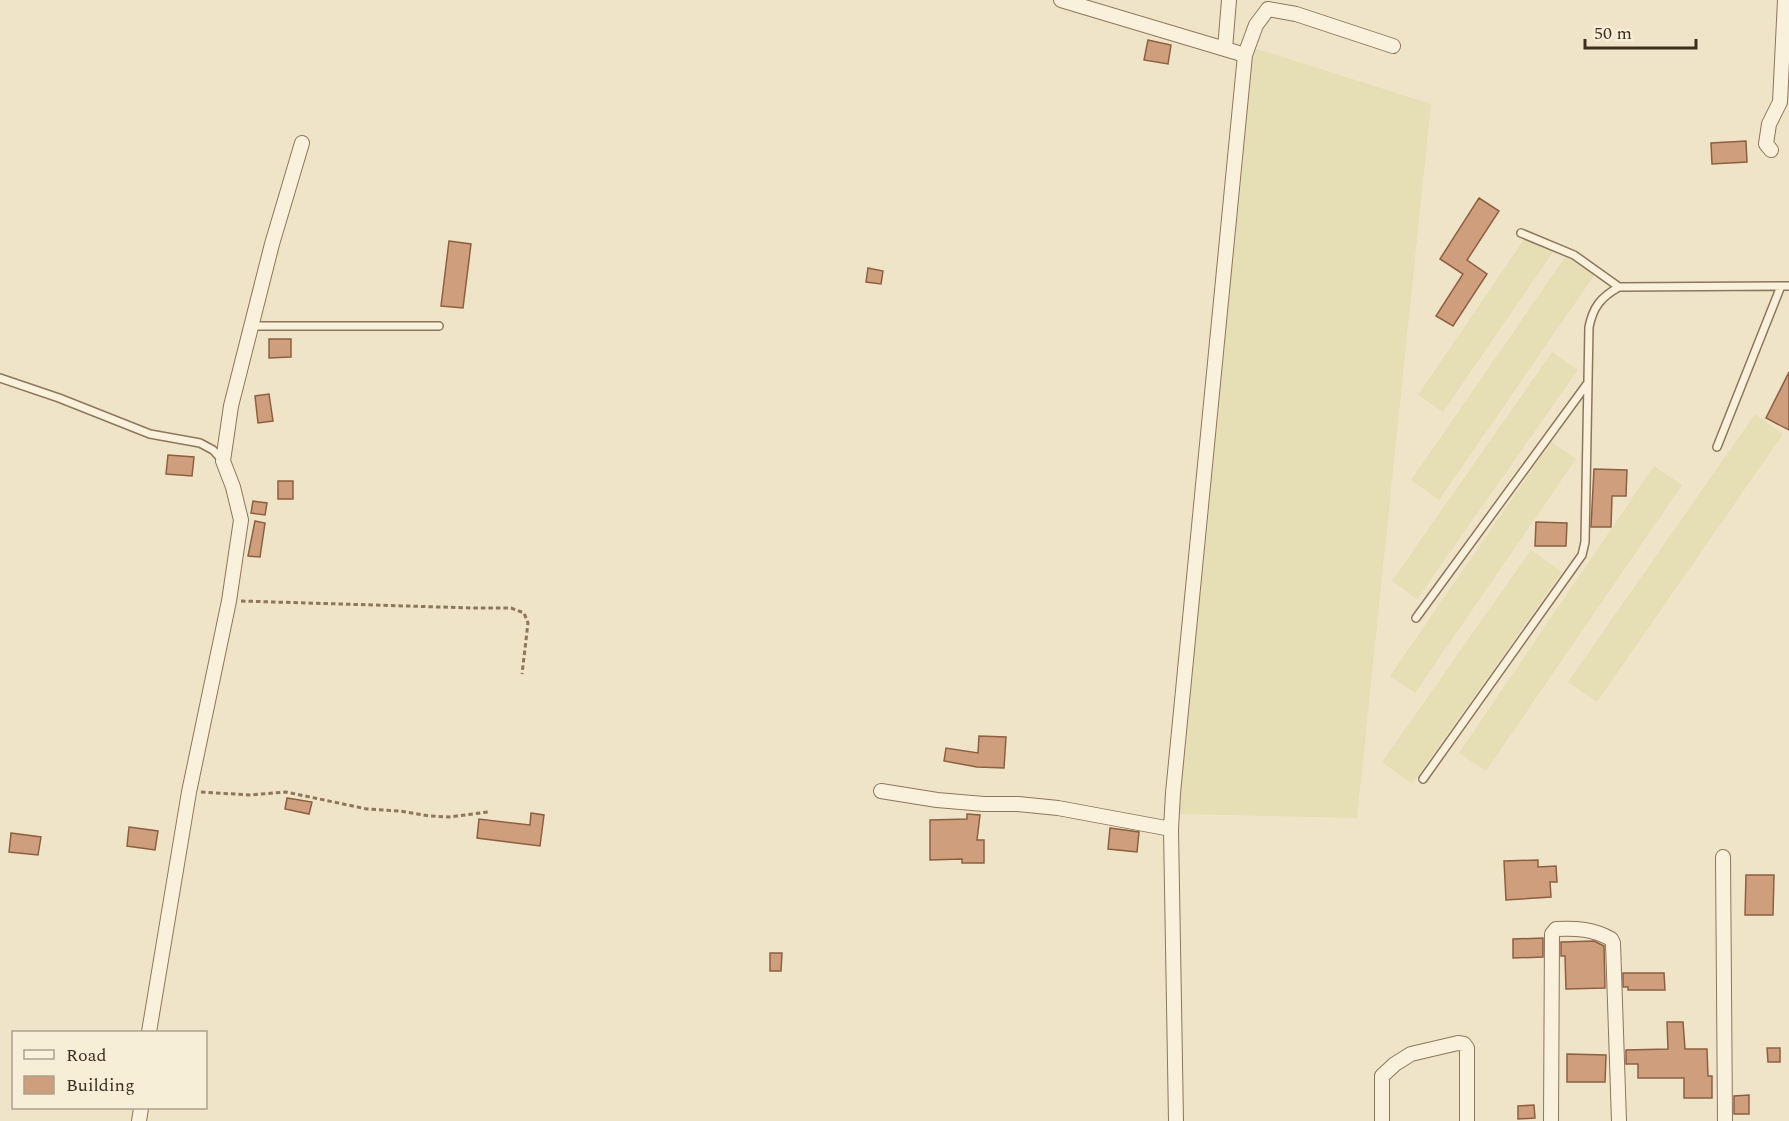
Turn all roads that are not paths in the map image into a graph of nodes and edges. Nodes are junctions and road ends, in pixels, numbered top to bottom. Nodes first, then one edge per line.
1 (1061, 0) edge
2 (1229, 0) edge
3 (1785, 0) edge
4 (1393, 46) dead end
5 (1225, 49) junction
6 (1245, 55) junction
7 (1785, 102) edge
8 (302, 143) dead end
9 (1771, 150) dead end
10 (1521, 233) dead end
11 (1785, 286) edge
12 (1619, 287) junction
13 (252, 326) junction
14 (439, 326) dead end
15 (0, 378) edge
16 (1587, 384) junction
17 (1717, 447) dead end
18 (223, 461) junction
19 (1416, 618) dead end
20 (1424, 779) dead end
21 (881, 791) dead end
22 (1171, 829) junction
23 (1723, 857) dead end
24 (149, 1031) edge
25 (1176, 1121) edge
26 (1382, 1121) edge
27 (1467, 1121) edge
28 (1551, 1121) edge
29 (1619, 1121) edge
30 (1725, 1121) edge

1 - 5 street
2 - 5 street
3 - 7 street
4 - 6 street
5 - 6 street
6 - 22 street
7 - 9 street
8 - 13 street
10 - 12 lane
11 - 12 lane
11 - 17 lane
12 - 16 lane
13 - 14 lane
13 - 18 street
15 - 18 lane
16 - 19 lane
16 - 20 lane
18 - 24 street
21 - 22 street
22 - 25 street
23 - 30 street
26 - 27 street
28 - 29 street

